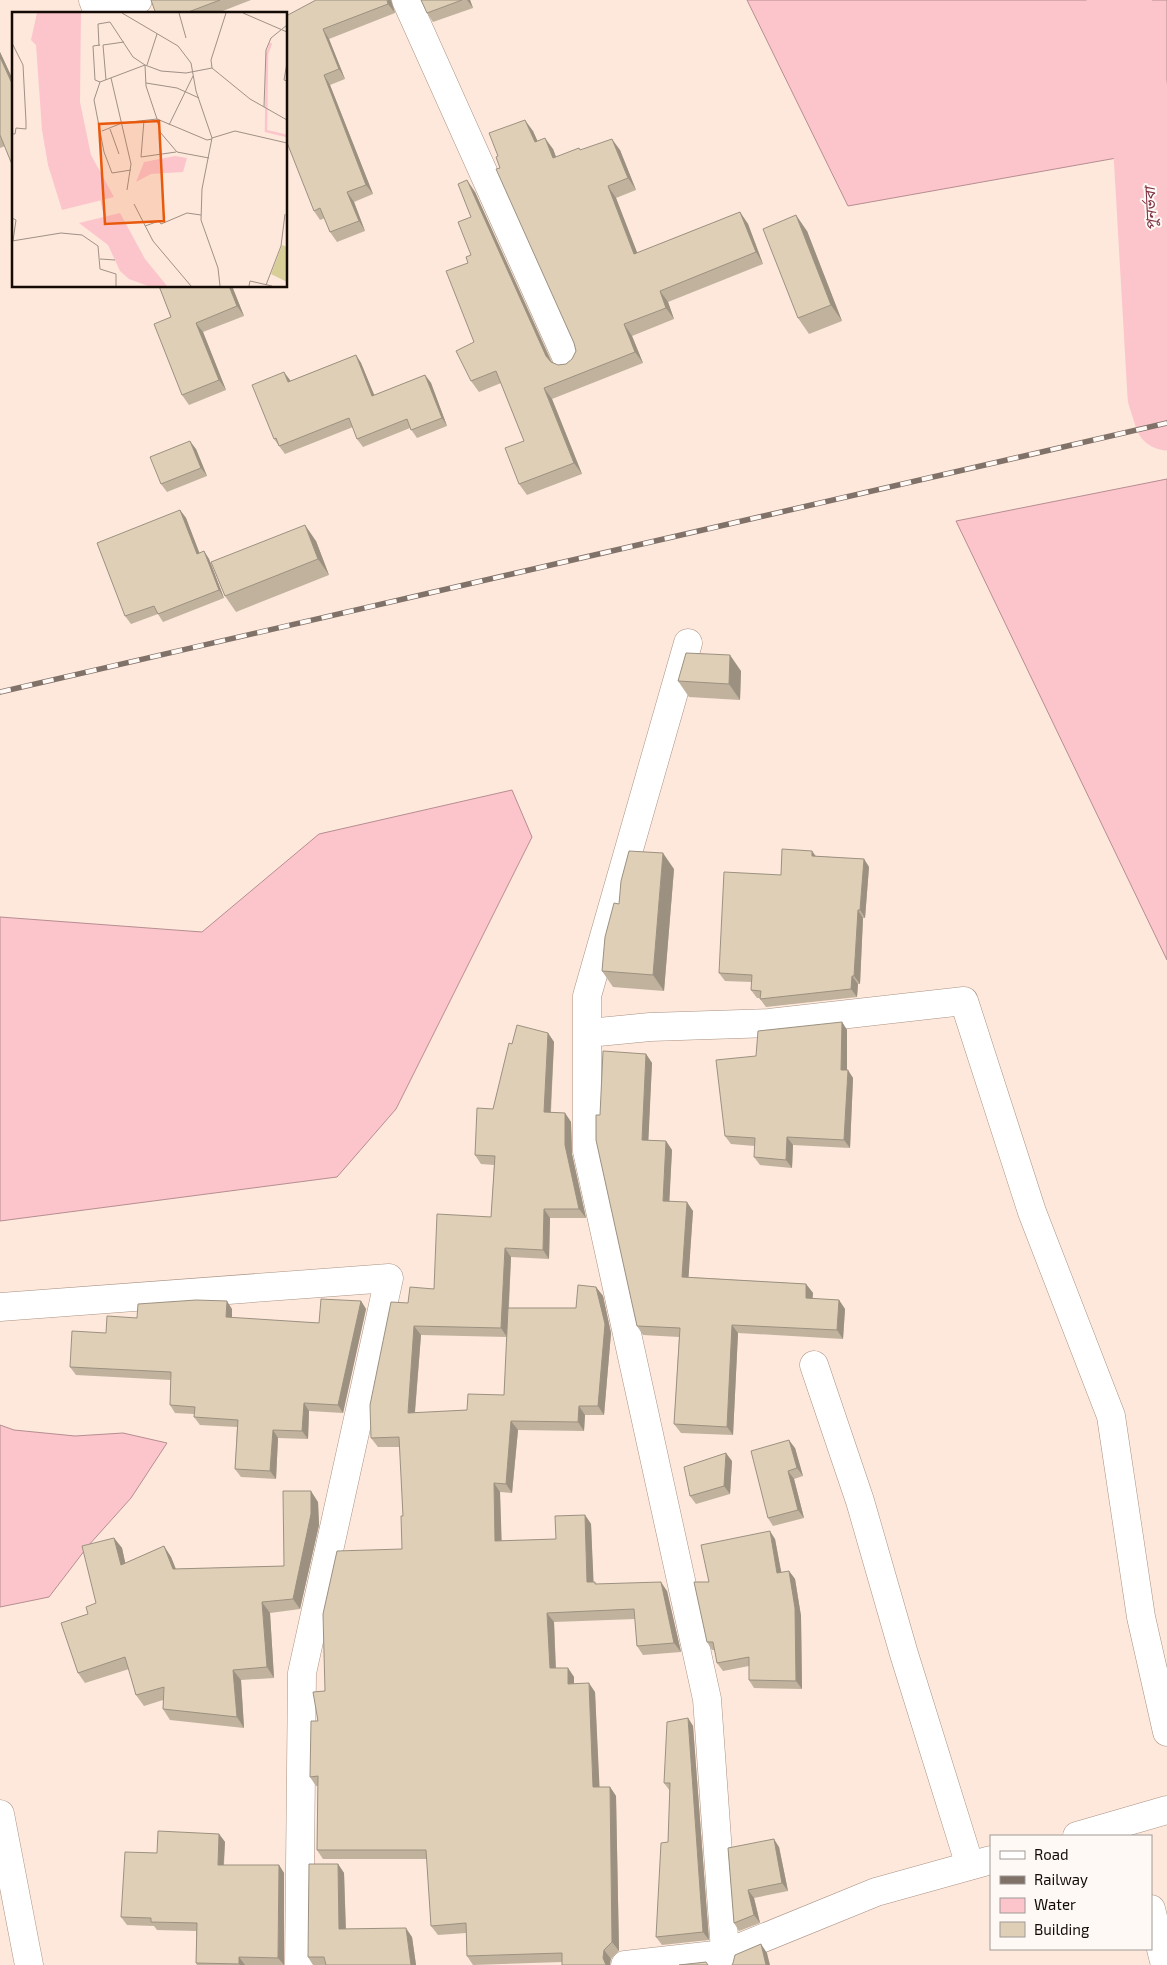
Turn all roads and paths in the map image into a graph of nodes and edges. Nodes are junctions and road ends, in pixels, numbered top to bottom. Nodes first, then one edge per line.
1 (93, 0) edge
2 (138, 0) edge
3 (406, 0) edge
4 (98, 12) edge
5 (101, 12) edge
6 (568, 361) edge
7 (688, 642) dead end
8 (588, 1034) junction
9 (0, 1307) edge
10 (814, 1366) dead end
11 (1167, 1732) edge
12 (1167, 1810) edge
13 (0, 1814) edge
14 (1131, 1829) edge
15 (1085, 1835) edge
16 (980, 1863) edge
17 (1152, 1913) edge
18 (725, 1959) edge
19 (29, 1965) edge
20 (299, 1965) edge
21 (625, 1965) edge
22 (1164, 1965) edge

1 - 4 street
2 - 5 street
3 - 6 street
7 - 8 street
8 - 11 street
8 - 18 street
9 - 20 street
10 - 16 street
12 - 14 street
13 - 19 street
14 - 15 street
16 - 18 street
17 - 22 street
18 - 21 street

